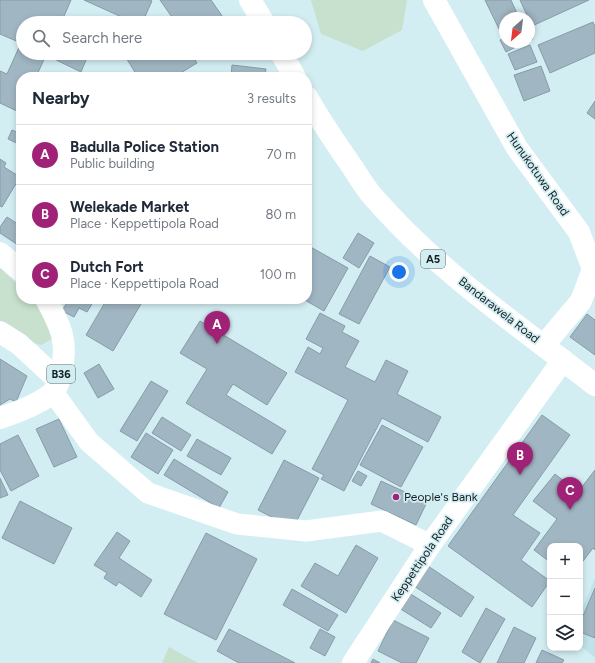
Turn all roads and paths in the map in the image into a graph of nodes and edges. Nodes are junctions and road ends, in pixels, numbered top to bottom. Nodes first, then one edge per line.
1 (250, 0) edge
2 (434, 0) edge
3 (260, 16) edge
4 (285, 60) edge
5 (292, 72) edge
6 (312, 106) edge
7 (0, 252) edge
8 (16, 266) edge
9 (49, 304) edge
10 (0, 332) edge
11 (544, 345) junction
12 (563, 360) junction
13 (595, 385) edge
14 (56, 386) junction
15 (0, 418) edge
16 (430, 545) junction
17 (353, 663) edge

1 - 3 main road
2 - 11 main road, Hunukotuwa Road
4 - 5 main road
6 - 11 main road, Bandarawela Road / A5
7 - 8 main road
9 - 14 main road, B36
10 - 14 main road
11 - 12 main road, Bandarawela Road / A5
12 - 13 main road, Bandarawela Road / A5
12 - 16 main road, Keppettipola Road
14 - 15 main road, B36
14 - 16 street
16 - 17 main road, Keppettipola Road

